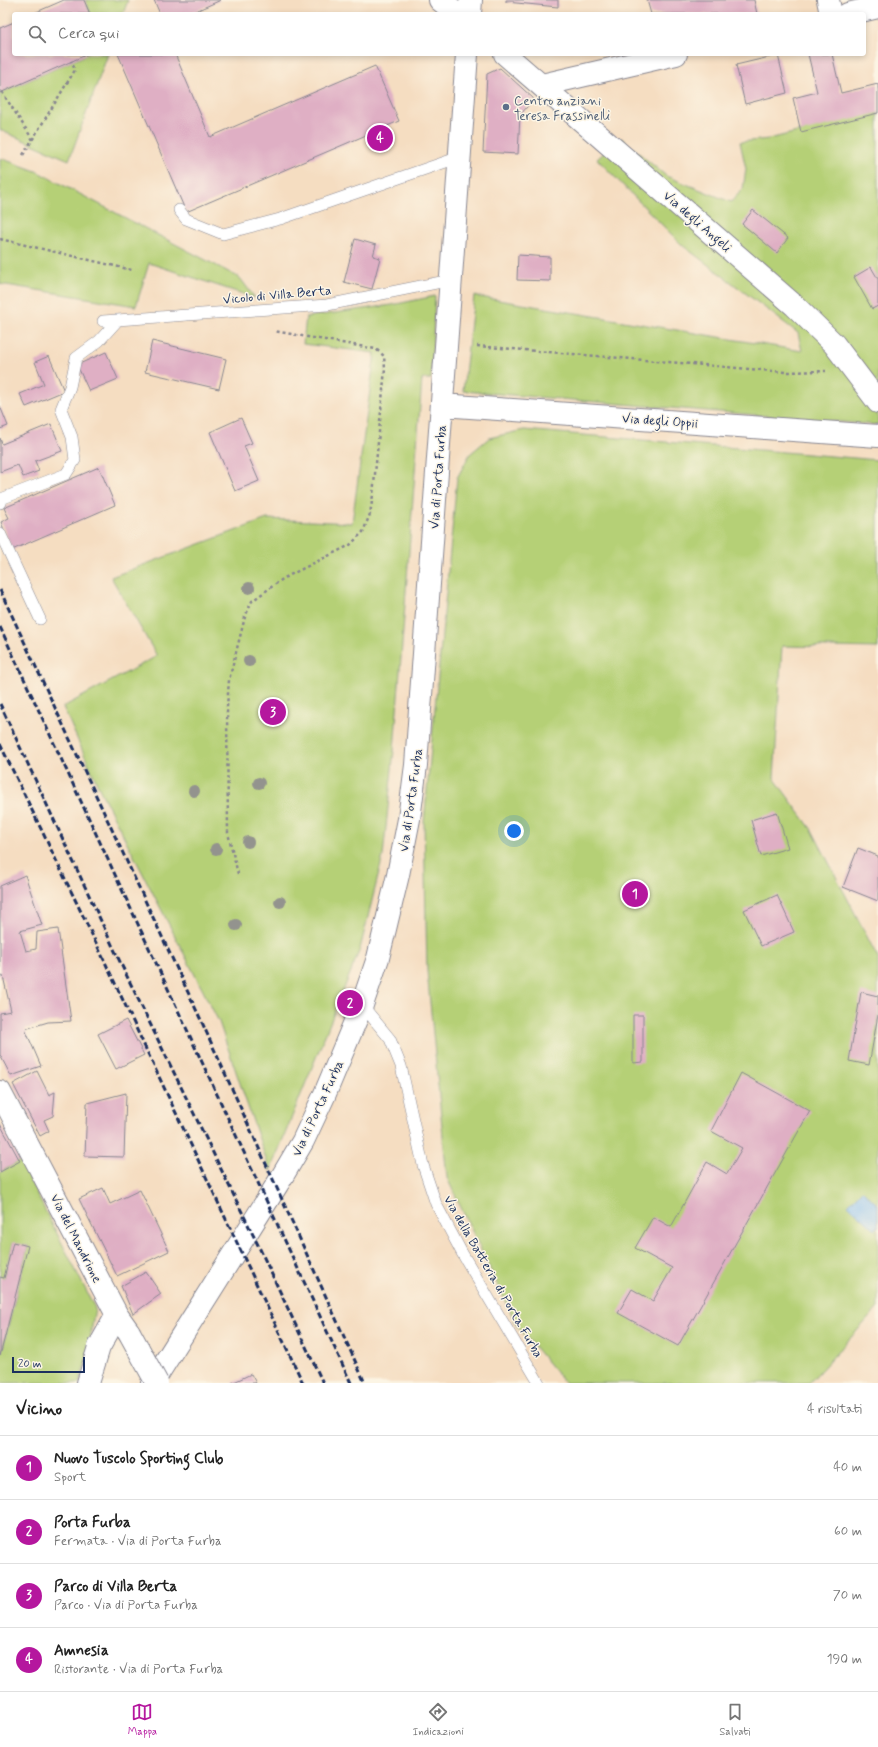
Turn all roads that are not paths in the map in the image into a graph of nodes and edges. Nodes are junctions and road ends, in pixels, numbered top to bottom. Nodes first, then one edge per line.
1 (440, 0) edge
2 (471, 0) edge
3 (828, 0) edge
4 (878, 7) edge
5 (455, 12) edge
6 (470, 12) edge
7 (831, 12) edge
8 (857, 12) edge
9 (467, 56) edge
10 (507, 56) edge
11 (667, 56) edge
12 (542, 85) junction
13 (460, 157) junction
14 (179, 210) dead end
15 (451, 280) junction
16 (118, 320) junction
17 (103, 321) dead end
18 (878, 402) edge
19 (442, 405) junction
20 (878, 436) edge
21 (0, 503) edge
22 (0, 533) edge
23 (40, 620) dead end
24 (362, 1005) junction
25 (0, 1092) edge
26 (123, 1323) junction
27 (88, 1383) edge
28 (152, 1383) edge
29 (157, 1383) edge
30 (540, 1383) edge

1 - 5 street
2 - 6 street
3 - 7 street
4 - 8 street
9 - 13 street, Via di Porta Furba
10 - 12 street, Via degli Angeli
11 - 12 street
12 - 18 street, Via degli Angeli
13 - 14 lane
13 - 15 street, Via di Porta Furba
15 - 16 lane, Vicolo di Villa Berta
15 - 19 street, Via di Porta Furba
16 - 17 lane, Vicolo di Villa Berta
16 - 21 lane
19 - 20 street, Via degli Oppii
19 - 24 street, Via di Porta Furba
22 - 23 lane
24 - 28 street, Via di Porta Furba
24 - 30 lane, Via della Batteria di Porta Furba
25 - 26 street, Via del Mandrione
26 - 27 street
26 - 29 street, Via del Mandrione, bridge

